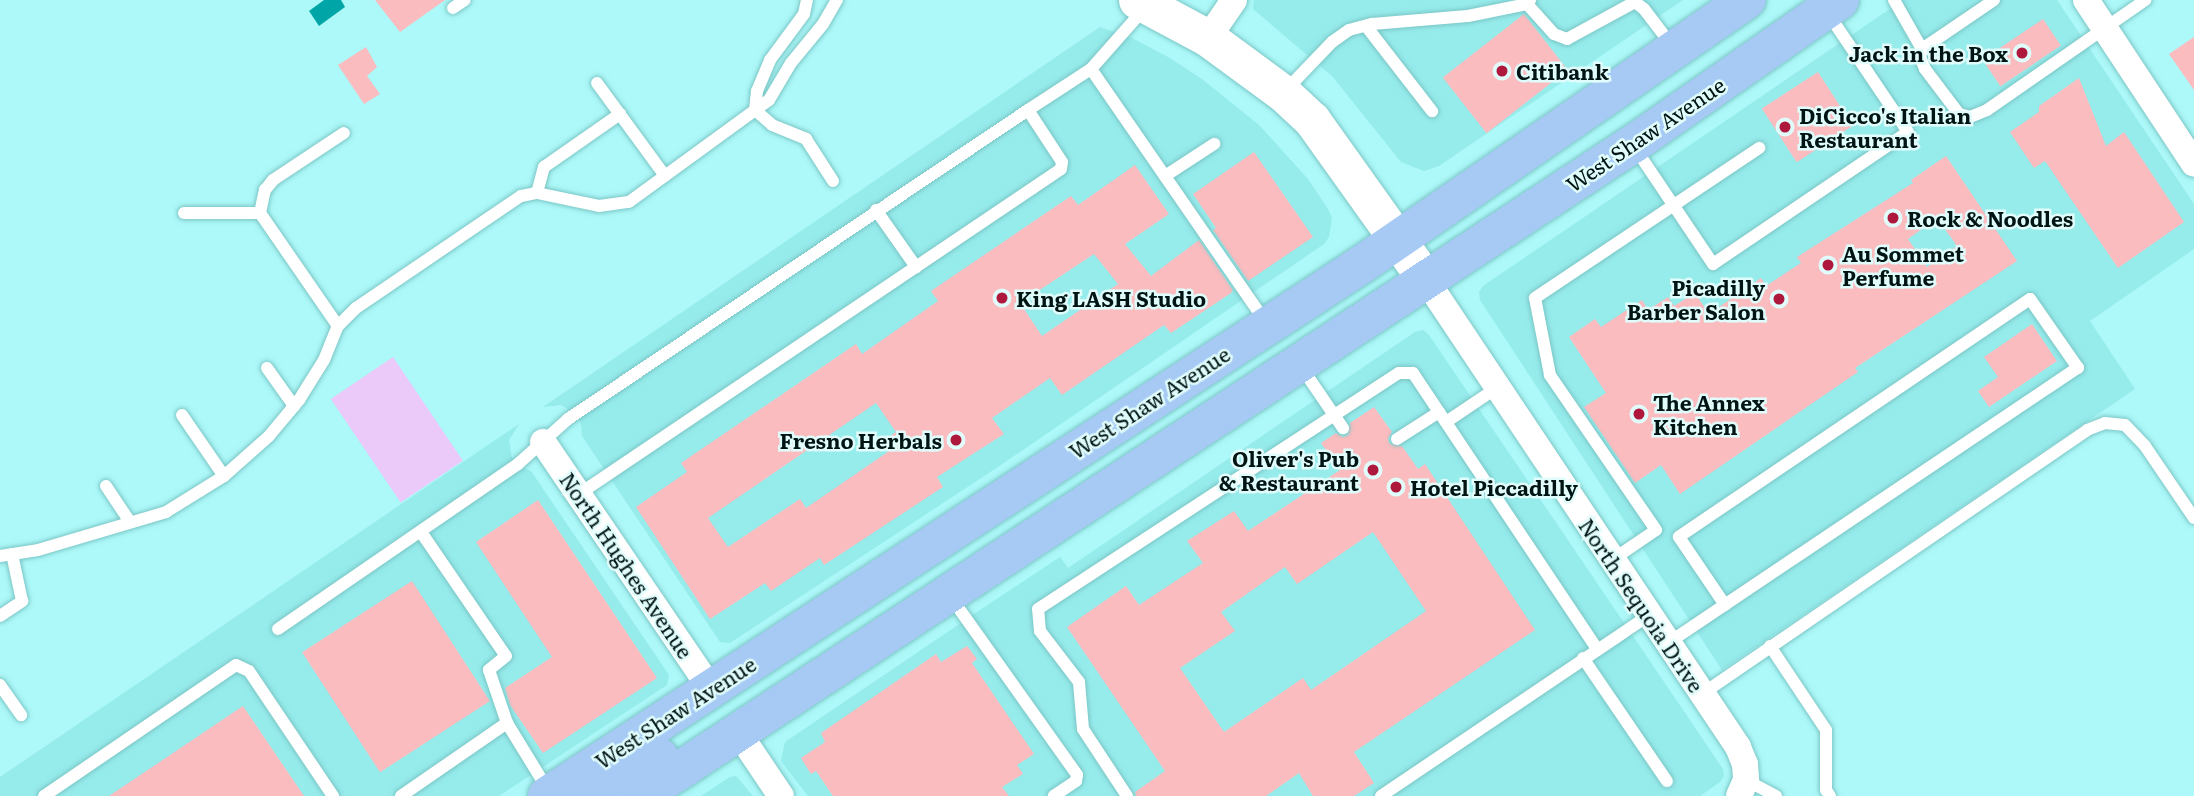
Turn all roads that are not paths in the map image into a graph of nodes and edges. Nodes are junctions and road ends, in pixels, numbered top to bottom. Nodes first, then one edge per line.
1 (465, 0) edge
2 (807, 0) edge
3 (837, 0) edge
4 (1234, 0) edge
5 (1894, 0) edge
6 (1994, 0) edge
7 (2087, 0) edge
8 (2145, 0) edge
9 (1636, 1) edge
10 (1142, 2) edge
11 (1529, 2) edge
12 (1833, 5) edge
13 (453, 8) dead end
14 (1727, 9) edge
15 (1366, 26) junction
16 (2105, 28) junction
17 (1208, 38) junction
18 (1922, 49) junction
19 (1675, 50) junction
20 (1091, 69) junction
21 (597, 83) dead end
22 (1283, 93) junction
23 (755, 110) junction
24 (1028, 110) junction
25 (1432, 111) dead end
26 (620, 114) junction
27 (344, 133) dead end
28 (1214, 144) dead end
29 (1633, 144) junction
30 (1759, 148) dead end
31 (2194, 164) edge
32 (665, 176) junction
33 (1165, 176) junction
34 (834, 181) dead end
35 (537, 193) junction
36 (1674, 206) junction
37 (876, 210) junction
38 (184, 213) dead end
39 (260, 213) junction
40 (1412, 259) junction
41 (916, 267) junction
42 (1268, 325) junction
43 (338, 326) junction
44 (1300, 365) junction
45 (267, 368) dead end
46 (1497, 387) junction
47 (294, 406) junction
48 (182, 415) dead end
49 (1335, 415) junction
50 (1442, 417) junction
51 (1343, 428) dead end
52 (1396, 439) dead end
53 (543, 442) junction
54 (224, 476) junction
55 (106, 486) dead end
56 (579, 494) junction
57 (999, 498) junction
58 (2194, 518) edge
59 (130, 522) junction
60 (1656, 530) junction
61 (421, 532) junction
62 (1679, 537) junction
63 (6, 555) edge
64 (1612, 560) junction
65 (950, 596) junction
66 (1725, 605) junction
67 (1649, 615) junction
68 (0, 616) edge
69 (278, 629) dead end
70 (1668, 643) junction
71 (1770, 646) junction
72 (1597, 649) junction
73 (1583, 658) junction
74 (0, 685) edge
75 (711, 689) junction
76 (1702, 694) junction
77 (21, 715) dead end
78 (507, 723) junction
79 (738, 732) junction
80 (1667, 781) dead end
81 (1743, 788) edge
82 (549, 795) edge
83 (44, 796) edge
84 (333, 796) edge
85 (401, 796) edge
86 (600, 796) edge
87 (640, 796) edge
88 (781, 796) edge
89 (1054, 796) edge
90 (1127, 796) edge
91 (1381, 796) edge
92 (1776, 796) edge
93 (1830, 796) edge

1 - 13 lane
2 - 23 lane
3 - 23 lane
4 - 17 street
5 - 18 lane
6 - 18 lane
7 - 16 street
8 - 16 lane
9 - 11 lane
9 - 19 lane
10 - 17 street
10 - 20 lane
11 - 15 lane
12 - 29 main road, West Shaw Avenue
12 - 36 lane
14 - 19 main road, West Shaw Avenue
15 - 22 lane
15 - 25 lane
16 - 18 lane
16 - 31 street
17 - 22 street
19 - 40 main road, West Shaw Avenue
20 - 24 lane
20 - 33 lane
21 - 26 lane
22 - 40 street
23 - 32 lane
23 - 34 lane
24 - 37 lane
24 - 41 lane
26 - 32 lane
26 - 35 lane
27 - 39 lane
28 - 33 lane
29 - 36 lane
29 - 40 main road, West Shaw Avenue
30 - 36 lane
32 - 35 lane
33 - 42 lane
35 - 43 lane
36 - 60 lane
37 - 41 lane
37 - 53 lane
38 - 39 lane
39 - 43 lane
40 - 42 main road, West Shaw Avenue
40 - 44 main road, West Shaw Avenue
40 - 46 street, North Sequoia Drive
41 - 56 lane
42 - 57 main road, West Shaw Avenue
43 - 47 lane
44 - 49 lane
44 - 65 main road, West Shaw Avenue
45 - 47 lane
46 - 50 lane
46 - 64 street, North Sequoia Drive
47 - 54 lane
48 - 54 lane
49 - 50 lane
49 - 51 lane
49 - 90 lane
50 - 52 lane
50 - 72 lane
53 - 56 street, North Hughes Avenue
53 - 61 lane
54 - 59 lane
55 - 59 lane
56 - 75 street, North Hughes Avenue
57 - 75 main road, West Shaw Avenue
57 - 79 main road
58 - 71 lane
59 - 63 lane
60 - 62 lane
60 - 64 lane
61 - 69 lane
61 - 78 lane
62 - 66 lane
62 - 66 lane
63 - 68 lane
64 - 67 street, North Sequoia Drive
65 - 79 main road, West Shaw Avenue
65 - 89 lane
66 - 70 lane
67 - 70 street, North Sequoia Drive
67 - 72 lane
70 - 76 street, North Sequoia Drive
71 - 76 lane
71 - 93 lane
72 - 73 lane
73 - 80 lane
73 - 91 lane
74 - 77 lane
75 - 82 main road, West Shaw Avenue
75 - 86 main road
76 - 81 street, North Sequoia Drive
78 - 82 lane
78 - 85 lane
79 - 87 main road, West Shaw Avenue
79 - 88 street
81 - 92 lane
83 - 84 lane

